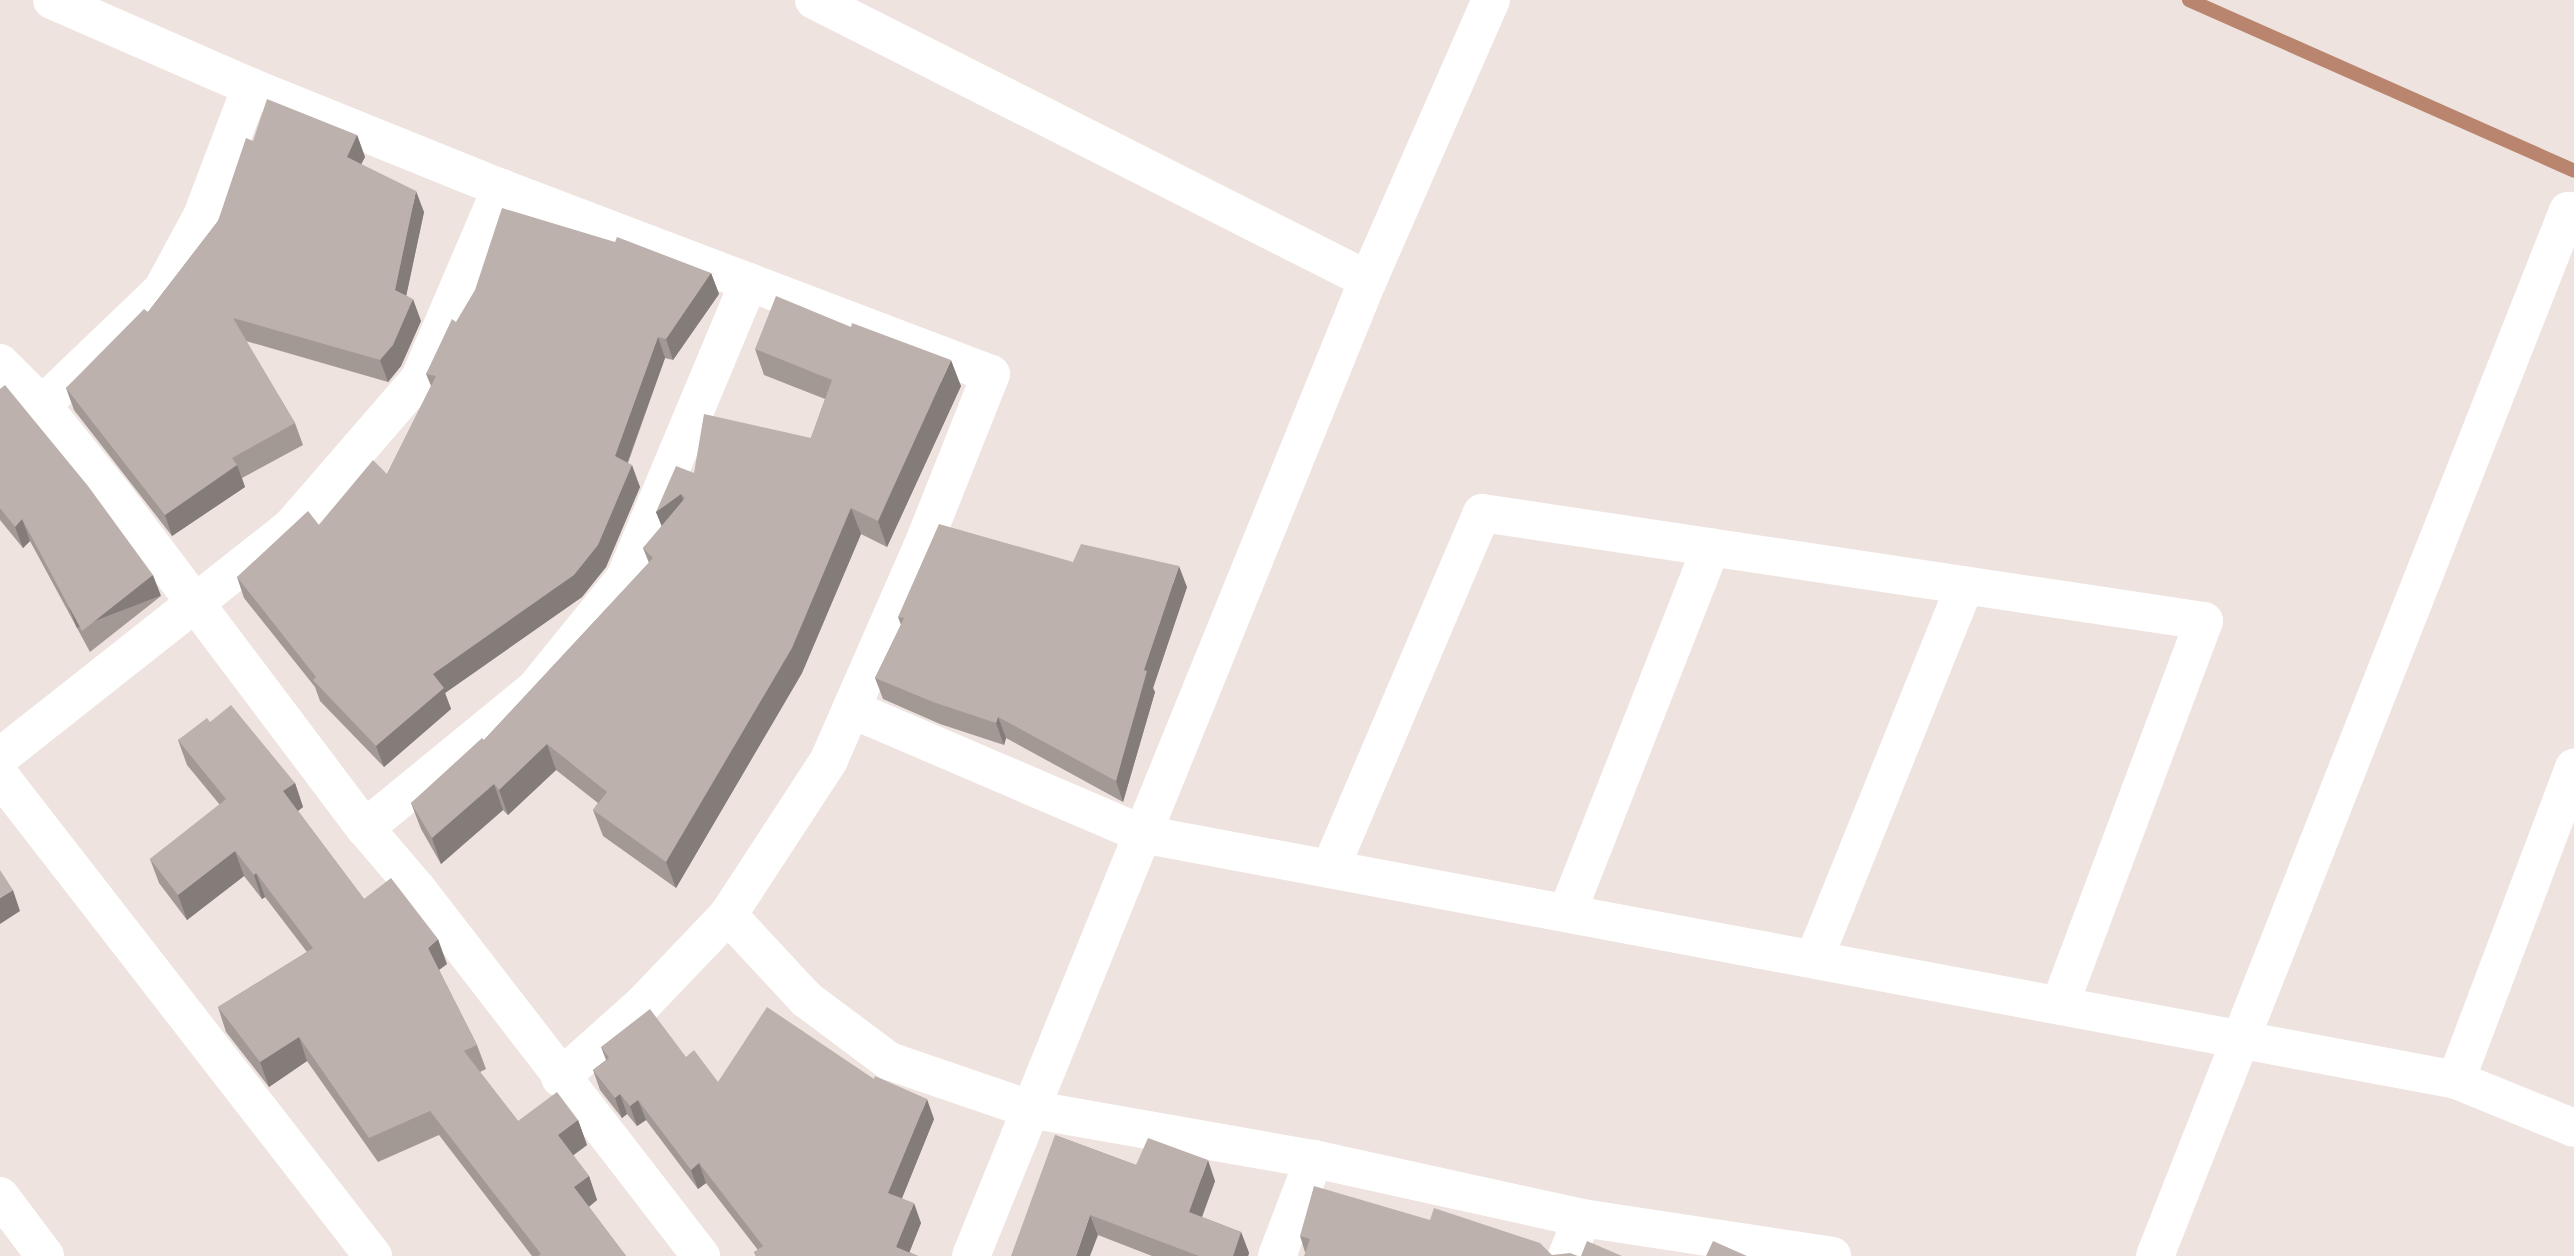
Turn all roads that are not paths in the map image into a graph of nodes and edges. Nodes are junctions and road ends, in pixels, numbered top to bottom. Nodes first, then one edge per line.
1 (52, 0) edge
2 (814, 0) edge
3 (1491, 0) edge
4 (251, 87) junction
5 (501, 188) junction
6 (2568, 211) dead end
7 (1368, 280) junction
8 (749, 282) junction
9 (0, 363) edge
10 (42, 405) junction
11 (1711, 547) junction
12 (1965, 585) junction
13 (196, 605) junction
14 (851, 709) junction
15 (0, 757) edge
16 (2574, 768) edge
17 (0, 776) edge
18 (365, 828) junction
19 (1142, 834) junction
20 (1330, 869) junction
21 (1567, 913) junction
22 (728, 915) junction
23 (1814, 959) junction
24 (2060, 1005) junction
25 (2241, 1039) junction
26 (560, 1078) junction
27 (2456, 1080) junction
28 (1029, 1109) junction
29 (2574, 1128) edge
30 (1314, 1159) junction
31 (0, 1196) edge
32 (1582, 1218) junction
33 (45, 1256) edge
34 (373, 1256) edge
35 (701, 1256) edge
36 (971, 1256) edge
37 (1277, 1256) edge
38 (1567, 1256) edge
39 (1832, 1256) edge
40 (2155, 1256) edge

1 - 4 street
2 - 7 street
3 - 7 street
4 - 5 street
4 - 10 street
5 - 8 street
5 - 13 street
6 - 25 street
7 - 19 street
8 - 14 street
8 - 18 street
9 - 10 street
10 - 13 street
11 - 12 street
11 - 20 street
11 - 21 street
12 - 23 street
12 - 24 street
13 - 15 street
13 - 18 street
14 - 19 street
14 - 22 street
16 - 27 street
17 - 34 street
18 - 26 street
19 - 20 street
19 - 28 street
20 - 21 street
21 - 23 street
22 - 26 street
22 - 28 street
23 - 24 street
24 - 25 street
25 - 27 street
25 - 40 street
26 - 35 street
27 - 29 street
28 - 30 street
28 - 36 street
30 - 32 street
30 - 37 street
31 - 33 street
32 - 38 street
32 - 39 street

